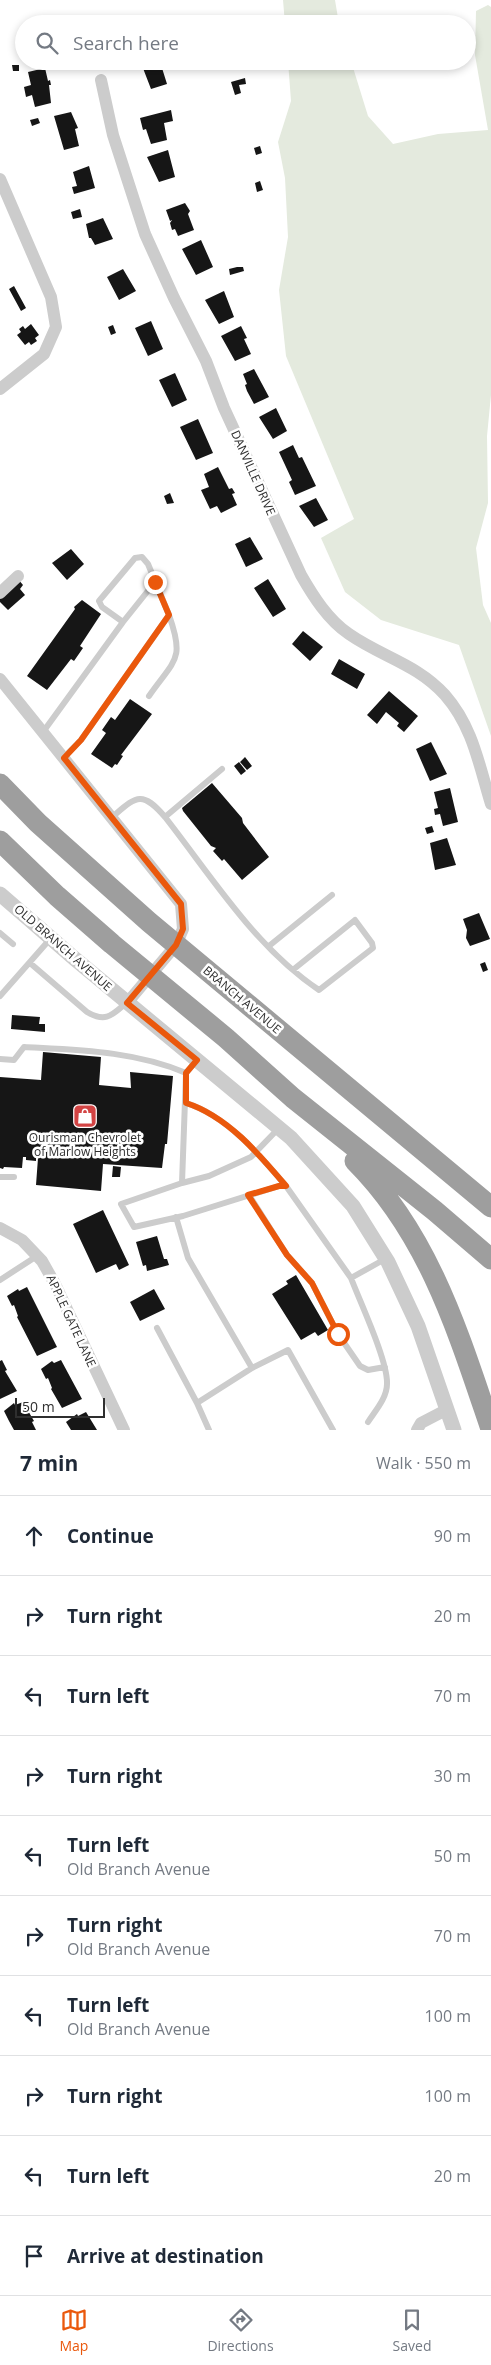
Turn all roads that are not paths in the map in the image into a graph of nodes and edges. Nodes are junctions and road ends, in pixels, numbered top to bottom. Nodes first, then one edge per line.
1 (101, 80) dead end
2 (0, 179) edge
3 (0, 389) edge
4 (18, 576) dead end
5 (155, 582) junction
6 (0, 593) edge
7 (169, 615) junction
8 (122, 622) junction
9 (0, 679) edge
10 (149, 696) dead end
11 (42, 732) junction
12 (64, 758) junction
13 (222, 769) dead end
14 (0, 784) edge
15 (491, 804) edge
16 (165, 817) junction
17 (111, 818) junction
18 (0, 841) edge
19 (0, 894) edge
20 (332, 894) dead end
21 (0, 932) edge
22 (51, 938) junction
23 (13, 944) dead end
24 (176, 945) junction
25 (269, 946) junction
26 (30, 963) junction
27 (294, 969) junction
28 (150, 975) junction
29 (0, 996) edge
30 (127, 1003) junction
31 (0, 1059) edge
32 (197, 1060) junction
33 (186, 1073) junction
34 (294, 1098) junction
35 (186, 1103) junction
36 (383, 1117) junction
37 (279, 1128) junction
38 (257, 1152) junction
39 (0, 1177) edge
40 (14, 1178) dead end
41 (182, 1183) junction
42 (286, 1186) junction
43 (248, 1195) junction
44 (491, 1195) edge
45 (491, 1207) edge
46 (176, 1217) junction
47 (0, 1228) edge
48 (38, 1256) junction
49 (386, 1258) junction
50 (491, 1259) edge
51 (351, 1278) junction
52 (0, 1280) edge
53 (157, 1328) dead end
54 (385, 1367) junction
55 (252, 1368) junction
56 (197, 1403) junction
57 (446, 1410) junction
58 (368, 1422) dead end
59 (491, 1429) edge
60 (124, 1430) edge
61 (209, 1430) edge
62 (334, 1430) edge
63 (417, 1430) edge
64 (454, 1430) edge

1 - 15 street, DANVILLE DRIVE
2 - 3 street
4 - 6 street
5 - 7 lane
5 - 8 lane
5 - 8 lane
7 - 10 lane
7 - 12 lane
8 - 11 lane
9 - 11 street
11 - 12 street
12 - 17 street
13 - 16 lane
14 - 24 highway, BRANCH AVENUE
16 - 17 lane
16 - 25 lane
17 - 24 street
18 - 28 highway
19 - 22 street, OLD BRANCH AVENUE
20 - 25 lane
21 - 23 lane
22 - 26 lane
22 - 30 street, OLD BRANCH AVENUE
24 - 28 street
24 - 36 highway, BRANCH AVENUE
25 - 27 lane
26 - 29 lane
26 - 30 lane
27 - 27 lane
28 - 30 street
28 - 34 highway
30 - 32 street, OLD BRANCH AVENUE
31 - 33 lane
32 - 33 lane
32 - 37 street, OLD BRANCH AVENUE
33 - 35 lane
34 - 50 highway
34 - 59 highway
35 - 38 lane
35 - 41 lane
36 - 44 highway
36 - 45 highway, BRANCH AVENUE
37 - 38 lane
37 - 49 street, OLD BRANCH AVENUE
38 - 41 lane
38 - 42 lane
39 - 40 lane
41 - 46 lane
42 - 43 lane
42 - 51 lane
43 - 46 lane
43 - 54 lane
46 - 55 lane
47 - 48 street, APPLE GATE LANE
48 - 52 lane
48 - 60 street, APPLE GATE LANE
49 - 51 lane
49 - 57 street, OLD BRANCH AVENUE
51 - 54 lane
53 - 56 lane
54 - 58 lane
55 - 56 lane
55 - 62 lane
56 - 61 lane
57 - 63 street
57 - 64 street, OLD BRANCH AVENUE

